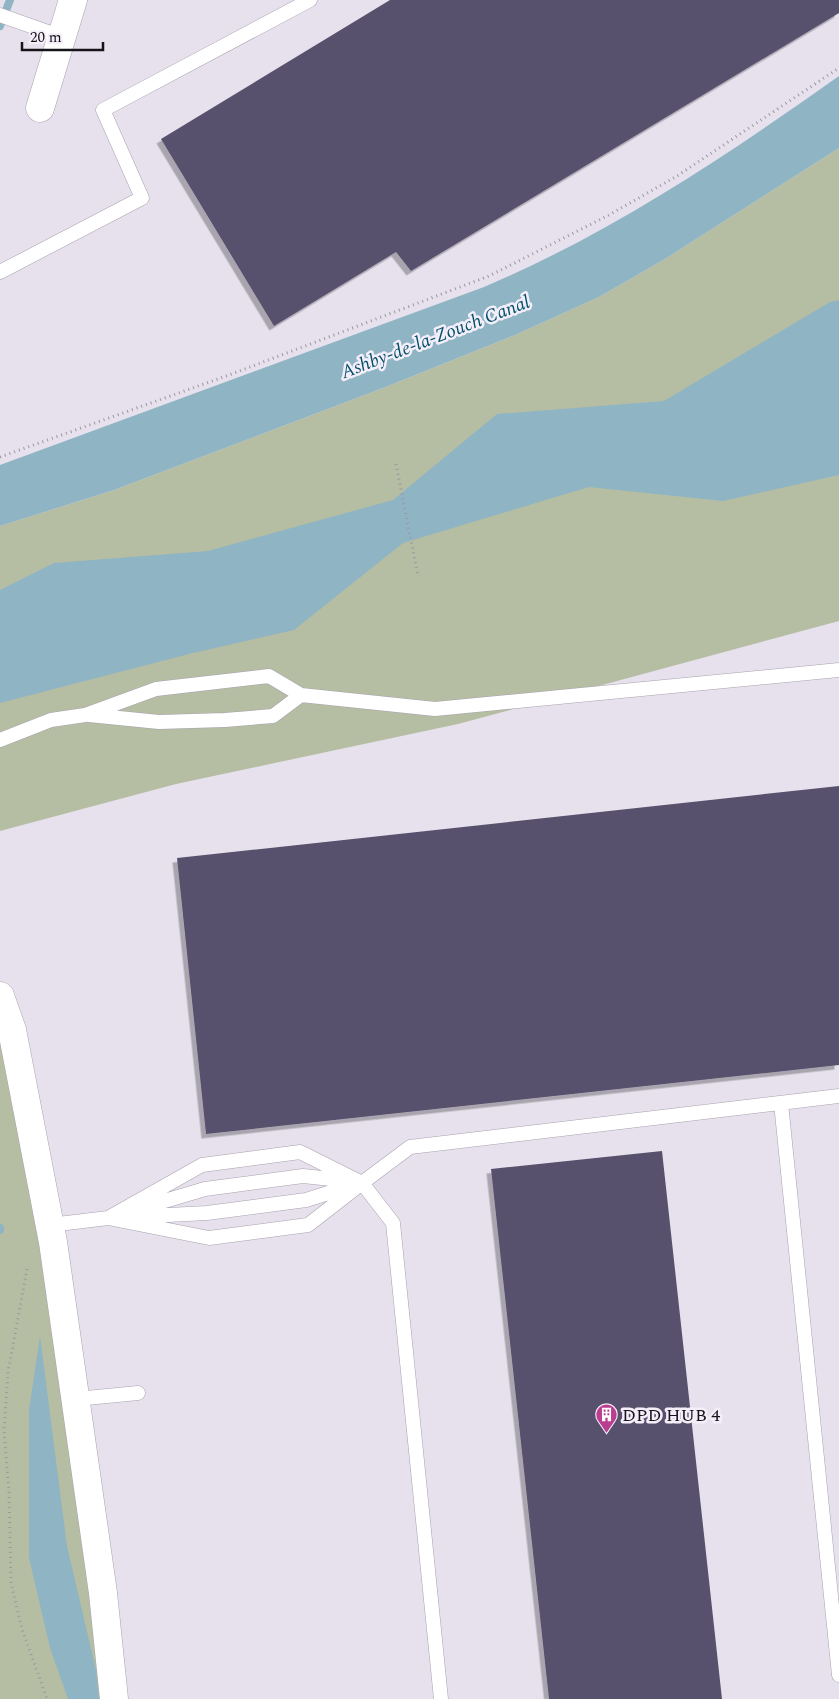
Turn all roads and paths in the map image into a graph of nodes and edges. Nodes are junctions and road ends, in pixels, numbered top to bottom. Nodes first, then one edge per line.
1 (73, 0) edge
2 (310, 0) edge
3 (0, 16) edge
4 (51, 33) junction
5 (839, 68) edge
6 (40, 108) dead end
7 (0, 272) edge
8 (0, 457) edge
9 (396, 464) dead end
10 (418, 576) dead end
11 (839, 670) edge
12 (301, 695) junction
13 (85, 714) junction
14 (0, 740) edge
15 (0, 996) edge
16 (839, 1096) edge
17 (781, 1103) junction
18 (362, 1182) junction
19 (108, 1218) junction
20 (50, 1225) junction
21 (28, 1261) dead end
22 (138, 1393) dead end
23 (76, 1399) junction
24 (839, 1675) edge
25 (47, 1699) edge
26 (114, 1699) edge
27 (441, 1699) edge

1 - 4 street
2 - 7 lane
3 - 4 lane
4 - 6 street
5 - 8 path
9 - 10 path
11 - 12 lane
12 - 13 lane
12 - 13 lane
13 - 14 lane
15 - 20 street
16 - 17 lane
17 - 18 lane
17 - 24 lane
18 - 19 lane
18 - 19 lane
18 - 19 lane
18 - 19 lane
18 - 27 lane
19 - 20 lane
20 - 23 street
21 - 25 path
22 - 23 lane
23 - 26 street

